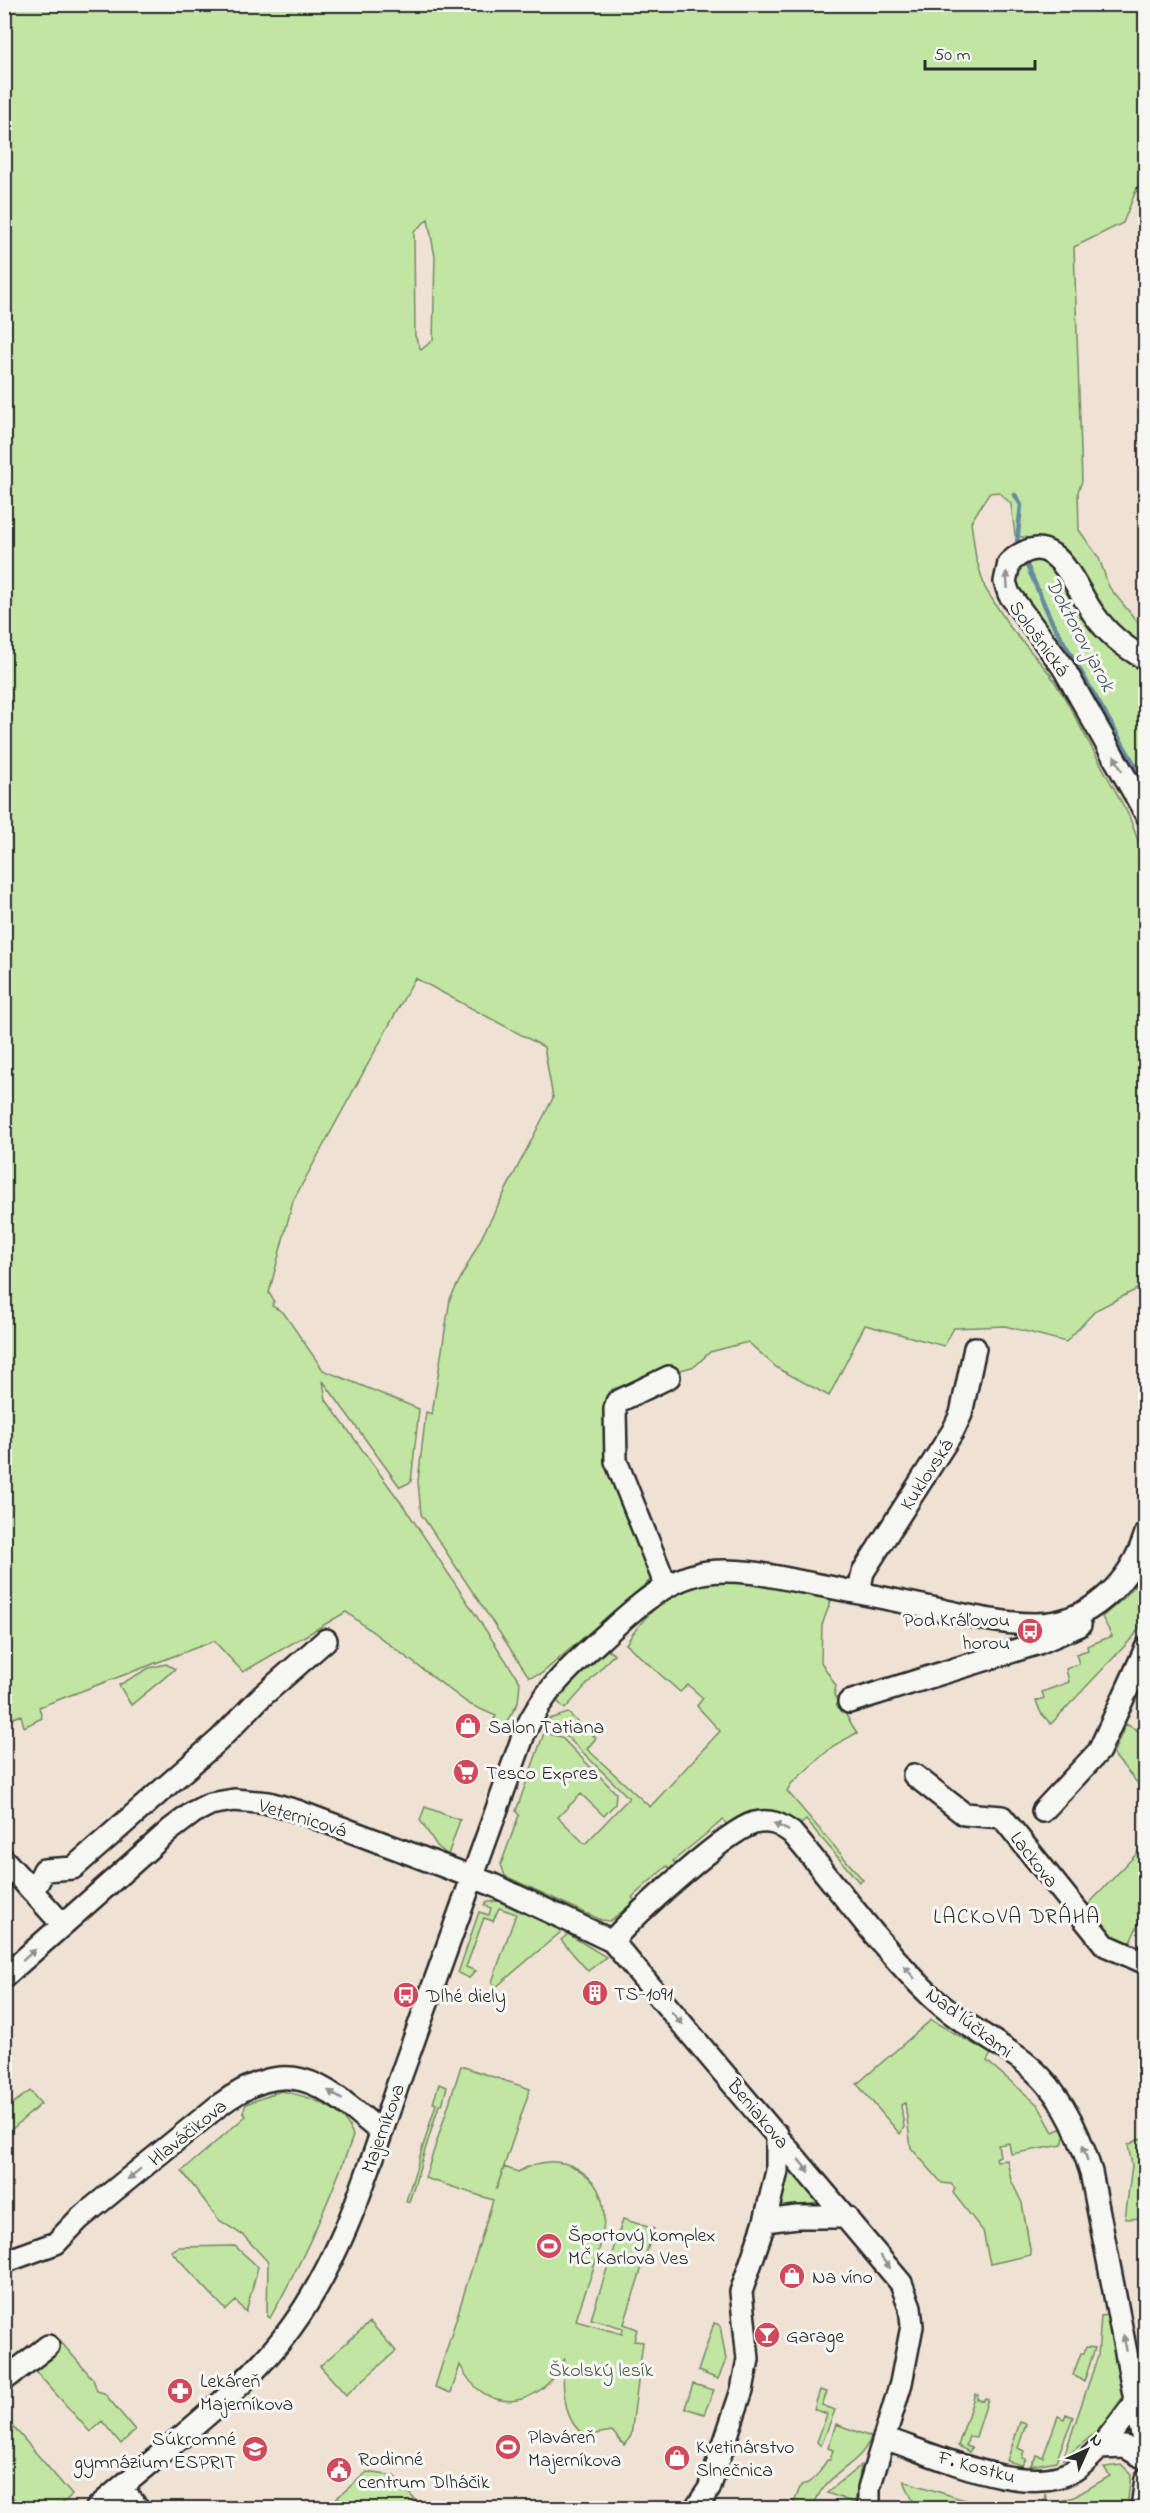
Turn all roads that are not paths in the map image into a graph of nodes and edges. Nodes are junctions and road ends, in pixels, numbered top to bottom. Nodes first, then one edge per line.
1 (1146, 659) edge
2 (1146, 814) edge
3 (975, 1348) dead end
4 (669, 1377) dead end
5 (1146, 1533) edge
6 (666, 1586) junction
7 (859, 1592) junction
8 (1092, 1608) junction
9 (326, 1640) dead end
10 (1146, 1648) edge
11 (849, 1702) dead end
12 (914, 1775) dead end
13 (1043, 1811) dead end
14 (4, 1860) edge
15 (471, 1877) junction
16 (33, 1892) junction
17 (58, 1929) junction
18 (612, 1941) junction
19 (1146, 1963) edge
20 (4, 1977) edge
21 (381, 2132) junction
22 (777, 2134) junction
23 (847, 2217) junction
24 (765, 2221) junction
25 (4, 2262) edge
26 (48, 2346) dead end
27 (4, 2380) edge
28 (1137, 2401) junction
29 (884, 2438) junction
30 (1099, 2448) junction
31 (1146, 2458) edge
32 (1146, 2479) edge
33 (120, 2488) junction
34 (97, 2508) edge
35 (138, 2508) edge
36 (696, 2508) edge
37 (869, 2508) edge
38 (1142, 2508) edge

2 -> 1 street, Sološnická
3 - 7 street, Kuklovská
4 - 6 street
5 - 8 street
6 - 7 street
6 - 15 street, Majerníkova
7 - 8 street
8 - 11 street
9 - 16 street
10 - 13 street
12 - 19 street, Lackova
14 - 16 street
15 - 17 street, Veternicová
15 - 18 street, Beniakova
15 - 21 street, Majerníkova
16 - 17 street
20 -> 17 street, Veternicová
18 -> 22 street, Beniakova
28 -> 18 street, Nad lúčkami
21 -> 25 street, Hlaváčikova
21 - 33 street, Majerníkova
22 -> 23 street, Beniakova
22 - 24 street
23 - 24 street
23 -> 29 street, Beniakova
24 - 36 street
26 - 27 street
28 - 30 street, F. Kostku
28 - 31 street, Nad lúčkami
29 - 30 street, F. Kostku
29 - 37 street, Beniakova
30 - 31 street
32 - 38 street
33 - 34 street, Majerníkova
33 - 35 street

